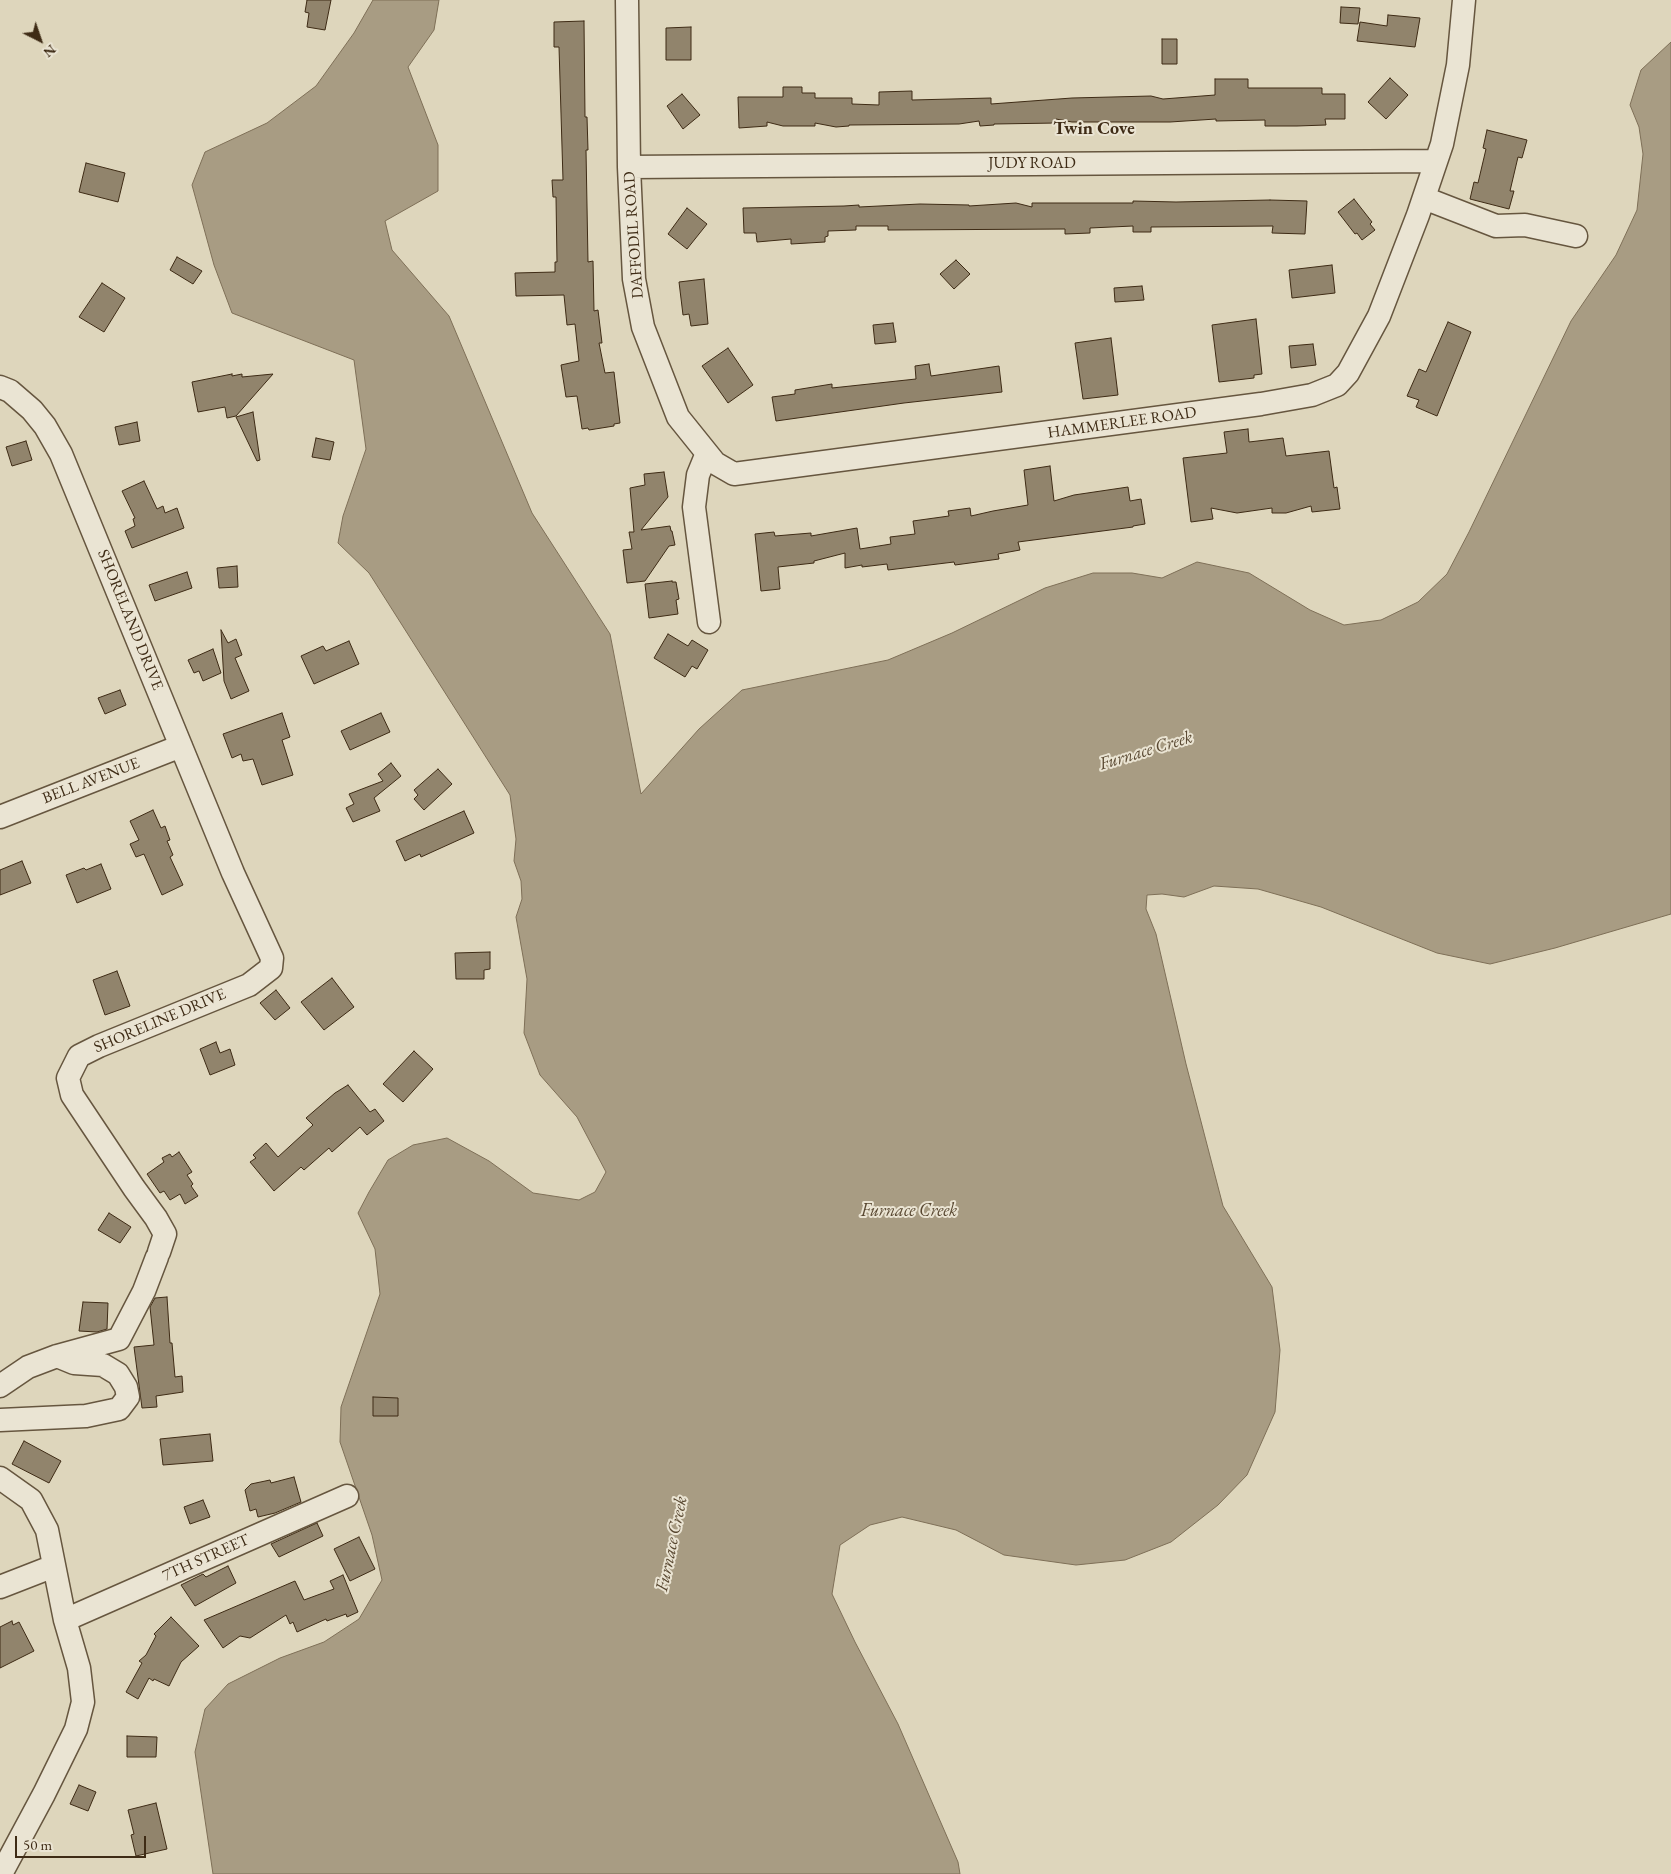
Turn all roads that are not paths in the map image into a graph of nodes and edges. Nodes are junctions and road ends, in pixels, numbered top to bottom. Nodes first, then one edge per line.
1 (626, 0) edge
2 (1464, 0) edge
3 (1435, 161) junction
4 (629, 167) junction
5 (1424, 198) junction
6 (1576, 236) dead end
7 (0, 387) edge
8 (707, 453) junction
9 (708, 622) dead end
10 (181, 746) junction
11 (0, 817) edge
12 (234, 873) joint
13 (57, 1356) junction
14 (0, 1386) edge
15 (0, 1420) edge
16 (0, 1478) edge
17 (346, 1496) dead end
18 (54, 1566) junction
19 (0, 1587) edge
20 (65, 1620) junction
21 (1, 1874) edge

1 - 4 street, DAFFODIL ROAD
2 - 3 street, HAMMERLEE ROAD
3 - 4 street, JUDY ROAD
3 - 5 street, HAMMERLEE ROAD
4 - 8 street, DAFFODIL ROAD
5 - 6 street
5 - 8 street, HAMMERLEE ROAD
7 - 10 street, SHORELAND DRIVE
8 - 9 street
10 - 11 street, BELL AVENUE
10 - 12 street, SHORELAND DRIVE
12 - 13 street, SHORELINE DRIVE
13 - 14 street, SHORELINE DRIVE
13 - 15 street
16 - 18 street
17 - 20 street, 7TH STREET
18 - 19 street
18 - 20 street
20 - 21 street

